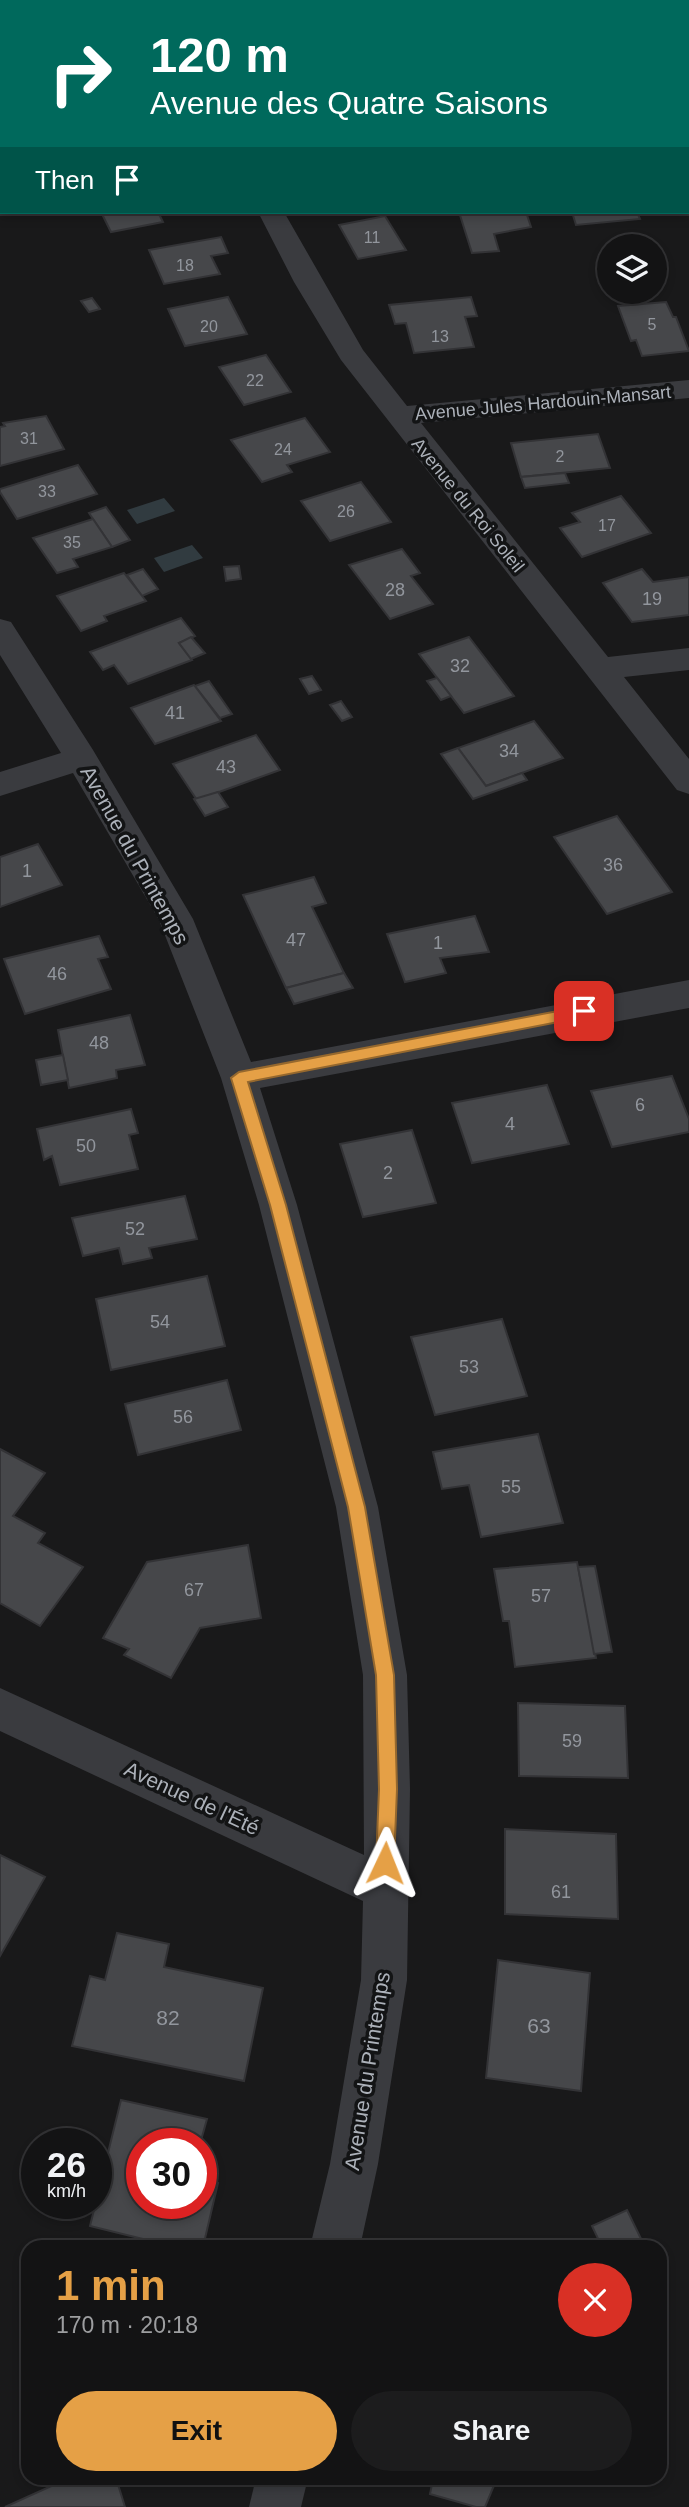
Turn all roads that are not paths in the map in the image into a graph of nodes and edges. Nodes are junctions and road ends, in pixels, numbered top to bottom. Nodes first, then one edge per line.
1 (272, 214) edge
2 (689, 389) edge
3 (398, 416) junction
4 (0, 630) edge
5 (689, 659) edge
6 (599, 669) junction
7 (81, 758) junction
8 (689, 782) edge
9 (0, 784) edge
10 (689, 994) edge
11 (239, 1078) junction
12 (0, 1709) edge
13 (384, 1888) junction
14 (337, 2240) edge
15 (280, 2485) edge
16 (275, 2507) edge

1 - 3 street, Avenue du Roi Soleil
2 - 3 street, Avenue Jules Hardouin-Mansart
3 - 6 street, Avenue du Roi Soleil
4 - 7 street, Avenue du Printemps
5 - 6 street
6 - 8 street, Avenue du Roi Soleil
7 - 9 street
7 - 11 street, Avenue du Printemps
10 - 11 street
11 - 13 street, Avenue du Printemps
12 - 13 street, Avenue de l'Été
13 - 14 street, Avenue du Printemps
15 - 16 street

